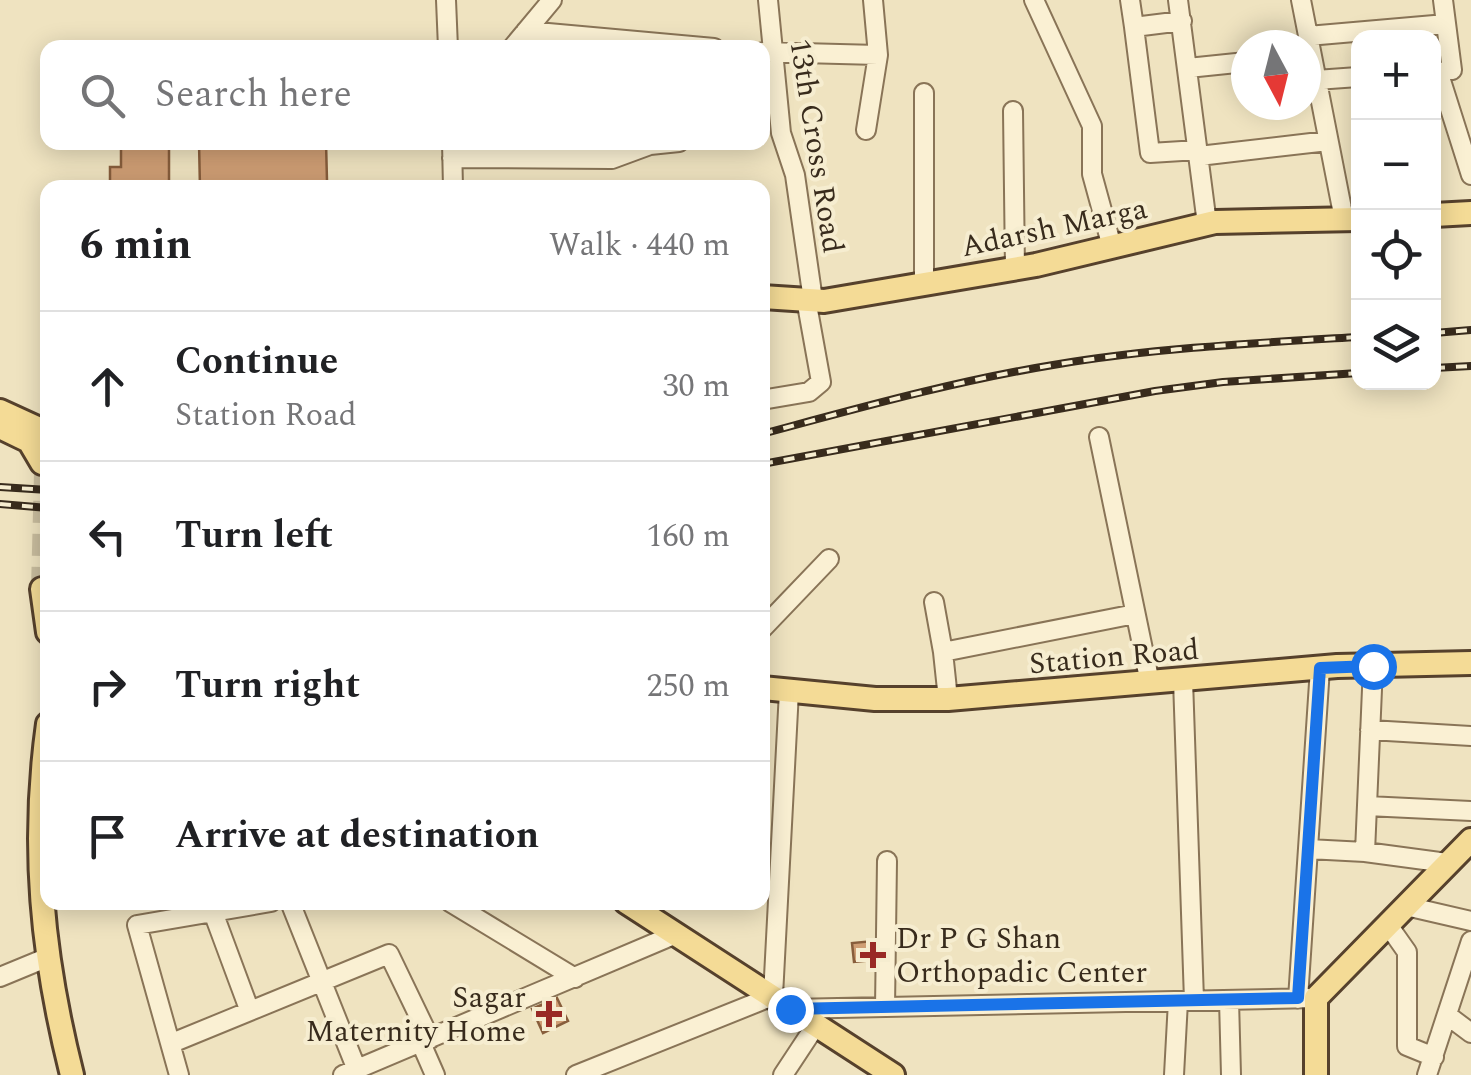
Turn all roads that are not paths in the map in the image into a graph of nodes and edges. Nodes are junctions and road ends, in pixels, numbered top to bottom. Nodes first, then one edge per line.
1 (446, 0) edge
2 (552, 0) edge
3 (768, 0) edge
4 (873, 0) edge
5 (1034, 0) edge
6 (1130, 0) edge
7 (1178, 0) edge
8 (1301, 0) edge
9 (1443, 0) edge
10 (1182, 21) junction
11 (1446, 24) junction
12 (1134, 28) junction
13 (1307, 30) edge
14 (526, 31) junction
15 (1321, 35) edge
16 (448, 40) edge
17 (519, 40) edge
18 (626, 40) edge
19 (768, 40) edge
20 (770, 52) edge
21 (878, 55) junction
22 (1231, 64) edge
23 (1188, 68) junction
24 (1449, 70) edge
25 (1351, 78) edge
26 (1321, 80) edge
27 (770, 93) edge
28 (924, 93) dead end
29 (1321, 105) edge
30 (1012, 111) dead end
31 (866, 130) dead end
32 (772, 134) edge
33 (1328, 141) junction
34 (452, 150) edge
35 (635, 150) edge
36 (1198, 153) junction
37 (1471, 175) edge
38 (453, 180) edge
39 (1471, 213) edge
40 (1441, 215) edge
41 (1351, 219) edge
42 (1208, 224) junction
43 (1112, 246) junction
44 (1015, 269) junction
45 (924, 284) junction
46 (770, 298) edge
47 (810, 300) junction
48 (770, 399) edge
49 (0, 412) edge
50 (0, 427) edge
51 (40, 430) edge
52 (1099, 437) dead end
53 (40, 459) edge
54 (829, 559) dead end
55 (934, 602) dead end
56 (1135, 614) junction
57 (770, 621) edge
58 (942, 652) junction
59 (1471, 663) edge
60 (1373, 666) junction
61 (1320, 668) junction
62 (1183, 680) junction
63 (1150, 683) junction
64 (770, 689) edge
65 (789, 691) junction
66 (948, 699) junction
67 (1370, 730) junction
68 (1471, 736) edge
69 (1367, 806) junction
70 (1471, 811) edge
71 (1471, 840) edge
72 (1308, 850) junction
73 (1365, 852) junction
74 (888, 861) dead end
75 (1448, 863) junction
76 (1406, 906) junction
77 (45, 910) edge
78 (225, 910) edge
79 (293, 910) edge
80 (463, 910) edge
81 (638, 910) edge
82 (213, 912) junction
83 (1471, 921) edge
84 (1388, 925) junction
85 (676, 934) junction
86 (1471, 941) edge
87 (46, 958) junction
88 (0, 978) edge
89 (575, 978) junction
90 (321, 980) junction
91 (1307, 998) junction
92 (1229, 1000) junction
93 (1186, 1001) junction
94 (782, 1003) junction
95 (885, 1007) junction
96 (249, 1009) junction
97 (1446, 1014) junction
98 (816, 1025) junction
99 (1471, 1033) edge
100 (426, 1041) junction
101 (172, 1043) junction
102 (1431, 1066) edge
103 (353, 1073) edge
104 (887, 1073) edge
105 (72, 1075) edge
106 (179, 1075) edge
107 (435, 1075) edge
108 (576, 1075) edge
109 (783, 1075) edge
110 (1174, 1075) edge
111 (1230, 1075) edge
112 (1316, 1075) edge

1 - 16 street
2 - 14 street
3 - 19 street, 13th Cross Road
4 - 21 street
5 - 43 street
6 - 12 street
7 - 10 street
8 - 13 street
9 - 11 street
10 - 12 street
10 - 23 street
11 - 15 street
11 - 24 street
12 - 36 street
14 - 17 street
14 - 18 street
20 - 21 street
21 - 31 street
22 - 23 street
23 - 36 street
24 - 37 street
25 - 26 street
27 - 32 street, 13th Cross Road
28 - 45 street
29 - 33 street
30 - 44 street
32 - 47 street, 13th Cross Road
33 - 36 street
33 - 41 street
34 - 35 street
34 - 38 street
36 - 42 street
39 - 40 main road
41 - 42 main road, Adarsh Marga
42 - 43 main road, Adarsh Marga
43 - 44 main road, Adarsh Marga
44 - 45 main road, Adarsh Marga
45 - 47 main road, Adarsh Marga
46 - 47 main road, Adarsh Marga
47 - 48 street, 13th Cross Road
49 - 51 main road
50 - 53 main road
52 - 56 street
54 - 57 street
55 - 58 street
56 - 58 street
56 - 63 street
58 - 66 street
59 - 60 main road, Station Road
60 - 61 main road, Station Road
60 - 67 street
61 - 62 main road, Station Road
61 - 72 street
62 - 63 main road, Station Road
62 - 93 street
63 - 66 main road, Station Road
64 - 65 main road, Station Road
65 - 66 main road, Station Road
65 - 94 street
67 - 68 street
67 - 69 street
69 - 70 street
69 - 73 street
71 - 75 main road
72 - 73 street
72 - 91 street
73 - 75 street
74 - 95 street
75 - 76 main road
76 - 83 street
76 - 84 main road
77 - 87 main road
78 - 82 street
79 - 90 street
80 - 89 street
81 - 85 main road
82 - 96 street
82 - 101 street
84 - 91 main road
84 - 102 street
85 - 89 street
85 - 94 main road
86 - 97 street
87 - 88 street
87 - 105 main road
89 - 100 street
90 - 96 street
90 - 100 street
90 - 103 street
91 - 92 street
91 - 112 main road
92 - 93 street
92 - 111 street
93 - 95 street
93 - 110 street
94 - 95 street
94 - 98 main road
94 - 108 street
96 - 101 street
97 - 99 street
97 - 102 street
98 - 104 main road
98 - 109 street
100 - 103 street
100 - 107 street
101 - 106 street

